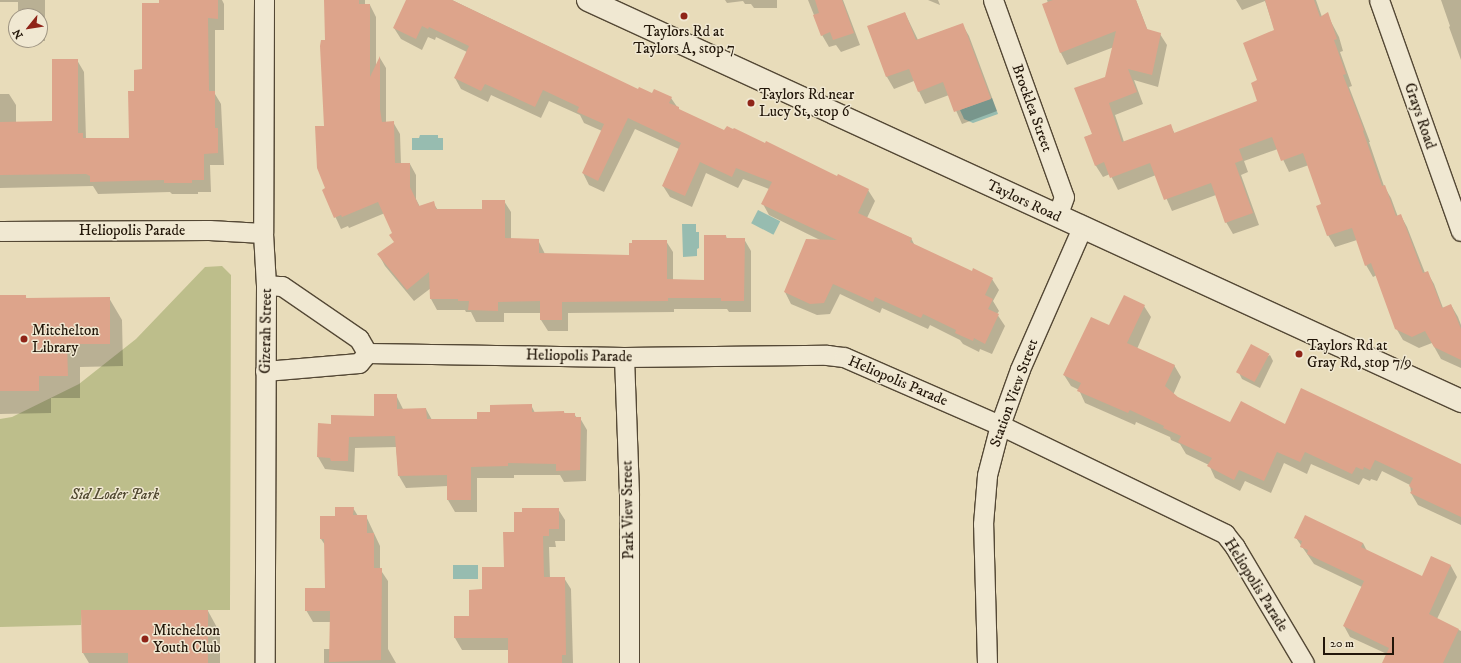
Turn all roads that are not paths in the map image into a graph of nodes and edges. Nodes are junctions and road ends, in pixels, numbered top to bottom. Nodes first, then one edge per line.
1 (264, 0) edge
2 (588, 0) edge
3 (993, 0) edge
4 (1379, 0) edge
5 (1454, 192) edge
6 (1057, 216) junction
7 (1082, 228) junction
8 (0, 231) edge
9 (1461, 231) edge
10 (263, 233) junction
11 (266, 285) junction
12 (367, 353) junction
13 (624, 357) junction
14 (265, 371) junction
15 (1461, 402) edge
16 (1000, 425) junction
17 (265, 663) edge
18 (629, 663) edge
19 (987, 663) edge
20 (1304, 663) edge

1 - 10 street, Gizerah Street
2 - 6 street, Taylors Road
3 - 6 street, Brocklea Street
4 - 5 street, Grays Road
5 - 9 street, Grays Road
6 - 7 street, Taylors Road
7 - 15 street, Taylors Road
7 - 16 street, Station View Street
8 - 10 street, Heliopolis Parade
10 - 11 street, Gizerah Street
11 - 12 street
11 - 14 street, Gizerah Street
12 - 13 street, Heliopolis Parade
12 - 14 street
13 - 16 street, Heliopolis Parade
13 - 18 street, Park View Street
14 - 17 street, Gizerah Street
16 - 19 street, Station View Street
16 - 20 street, Heliopolis Parade

